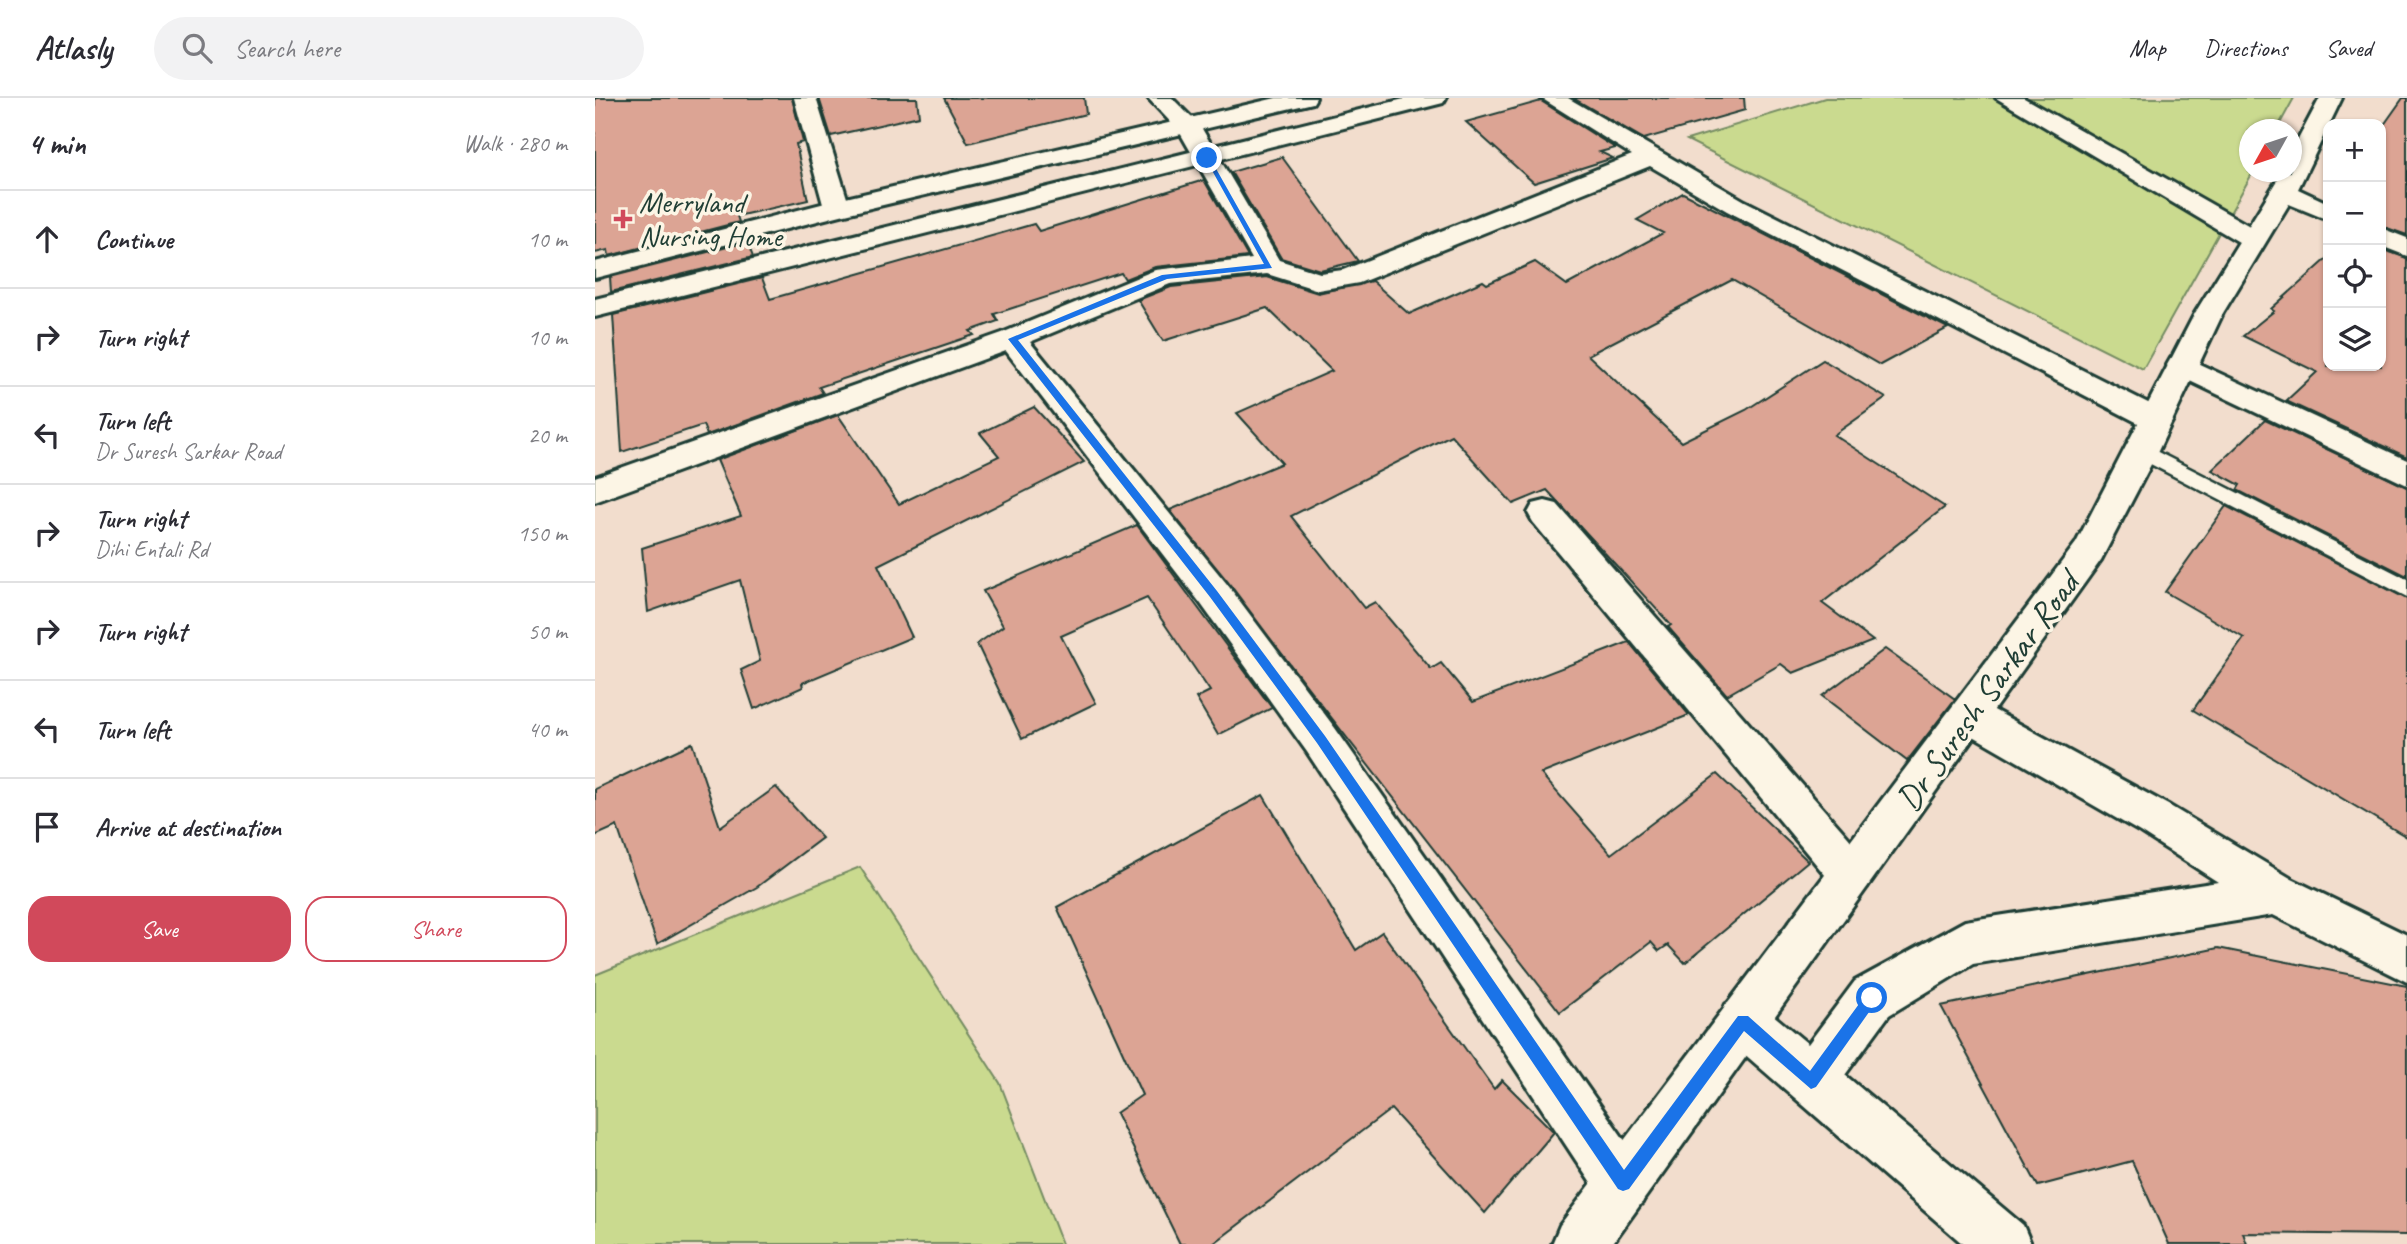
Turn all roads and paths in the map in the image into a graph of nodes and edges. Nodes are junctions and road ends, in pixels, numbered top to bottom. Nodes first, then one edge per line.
1 (805, 98) edge
2 (1159, 98) edge
3 (1305, 98) edge
4 (1435, 98) edge
5 (1552, 98) edge
6 (2007, 98) edge
7 (2331, 98) edge
8 (1189, 127) junction
9 (1651, 156) junction
10 (1207, 158) junction
11 (2284, 192) junction
12 (837, 208) junction
13 (2323, 210) edge
14 (2386, 238) edge
15 (2253, 239) junction
16 (2407, 248) edge
17 (1269, 266) junction
18 (595, 270) edge
19 (595, 308) edge
20 (1012, 339) junction
21 (2182, 365) junction
22 (2150, 436) junction
23 (2407, 474) edge
24 (595, 490) edge
25 (1545, 513) dead end
26 (2407, 589) edge
27 (1970, 713) junction
28 (1851, 873) junction
29 (2276, 894) junction
30 (2407, 959) edge
31 (1743, 1021) junction
32 (1811, 1081) junction
33 (1623, 1184) junction
34 (1579, 1244) edge
35 (2004, 1244) edge

1 - 12 street
2 - 8 street
3 - 8 street
4 - 10 street
5 - 9 street
6 - 15 street
7 - 11 street, Dr Suresh Sarkar Road
8 - 10 street
8 - 12 street
9 - 17 street
9 - 22 street
10 - 17 street
10 - 19 street
11 - 13 street
11 - 15 street, Dr Suresh Sarkar Road
12 - 18 street
14 - 16 street
15 - 21 street, Dr Suresh Sarkar Road
17 - 20 street
20 - 24 street
20 - 33 street
21 - 22 street, Dr Suresh Sarkar Road
21 - 23 street
22 - 26 lane
22 - 27 street, Dr Suresh Sarkar Road
25 - 28 street
27 - 28 street, Dr Suresh Sarkar Road
27 - 29 street
28 - 31 street, Dr Suresh Sarkar Road
29 - 30 street
29 - 32 street
31 - 32 street
31 - 33 street, Dr Suresh Sarkar Road
32 - 35 street
33 - 34 street, Dr Suresh Sarkar Road

